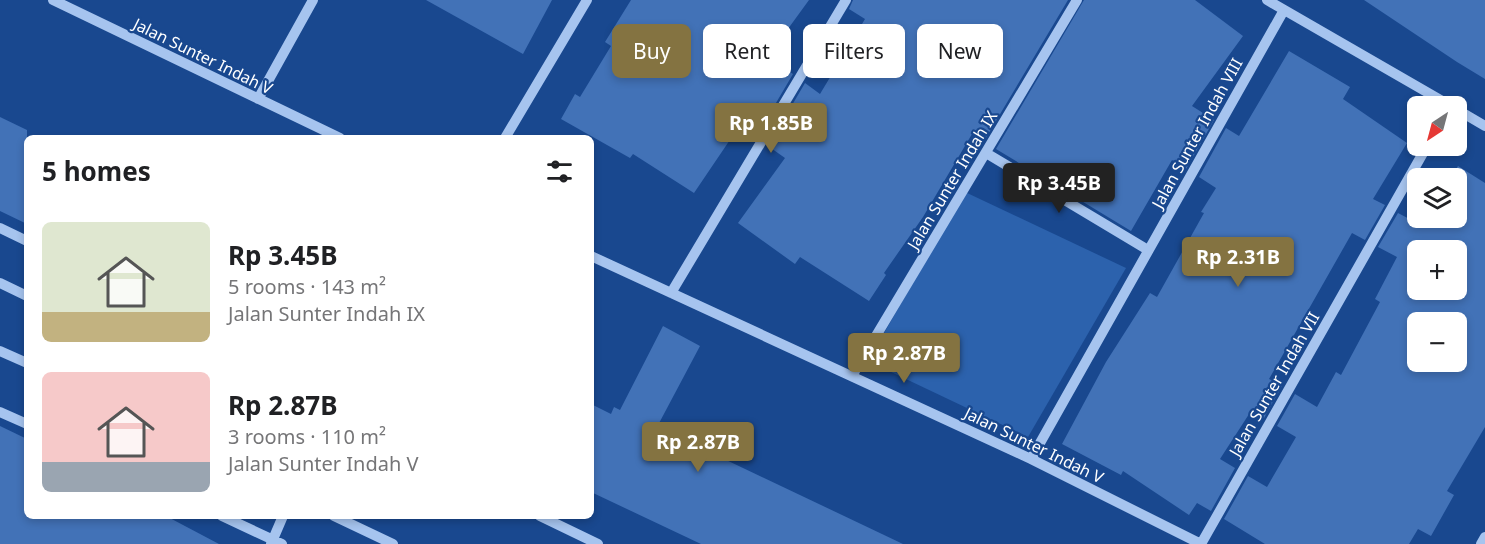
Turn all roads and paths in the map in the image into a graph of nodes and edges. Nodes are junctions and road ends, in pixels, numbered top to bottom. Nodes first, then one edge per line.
1 (53, 0) edge
2 (313, 0) edge
3 (586, 0) edge
4 (846, 0) edge
5 (1077, 0) edge
6 (1267, 0) edge
7 (1284, 10) junction
8 (1433, 96) edge
9 (258, 99) junction
10 (1467, 116) edge
11 (1485, 126) edge
12 (334, 135) edge
13 (507, 135) edge
14 (986, 153) junction
15 (1421, 156) edge
16 (0, 228) edge
17 (24, 240) edge
18 (1148, 250) junction
19 (594, 257) edge
20 (0, 283) edge
21 (671, 293) junction
22 (24, 295) edge
23 (0, 351) edge
24 (24, 362) edge
25 (852, 376) junction
26 (0, 412) edge
27 (24, 423) edge
28 (1031, 459) junction
29 (228, 519) edge
30 (282, 519) edge
31 (340, 519) edge
32 (546, 519) edge
33 (1485, 537) edge
34 (275, 543) edge
35 (393, 544) edge
36 (598, 544) edge
37 (1201, 544) edge
38 (1481, 544) edge

1 - 9 street, Jalan Sunter Indah V
2 - 9 street
3 - 13 street
4 - 21 street
5 - 14 street, Jalan Sunter Indah IX
6 - 7 street
7 - 8 street
7 - 18 street, Jalan Sunter Indah VIII
9 - 12 street, Jalan Sunter Indah V
10 - 11 street
14 - 18 street
14 - 25 street, Jalan Sunter Indah IX
15 - 37 street, Jalan Sunter Indah VII
16 - 17 street
18 - 28 street, Jalan Sunter Indah VIII
19 - 21 street, Jalan Sunter Indah V
20 - 22 street
21 - 25 street, Jalan Sunter Indah V
23 - 24 street
25 - 28 street, Jalan Sunter Indah V
26 - 27 street
28 - 37 street, Jalan Sunter Indah V
29 - 34 street
30 - 34 street
31 - 35 street
32 - 36 street
33 - 38 street

